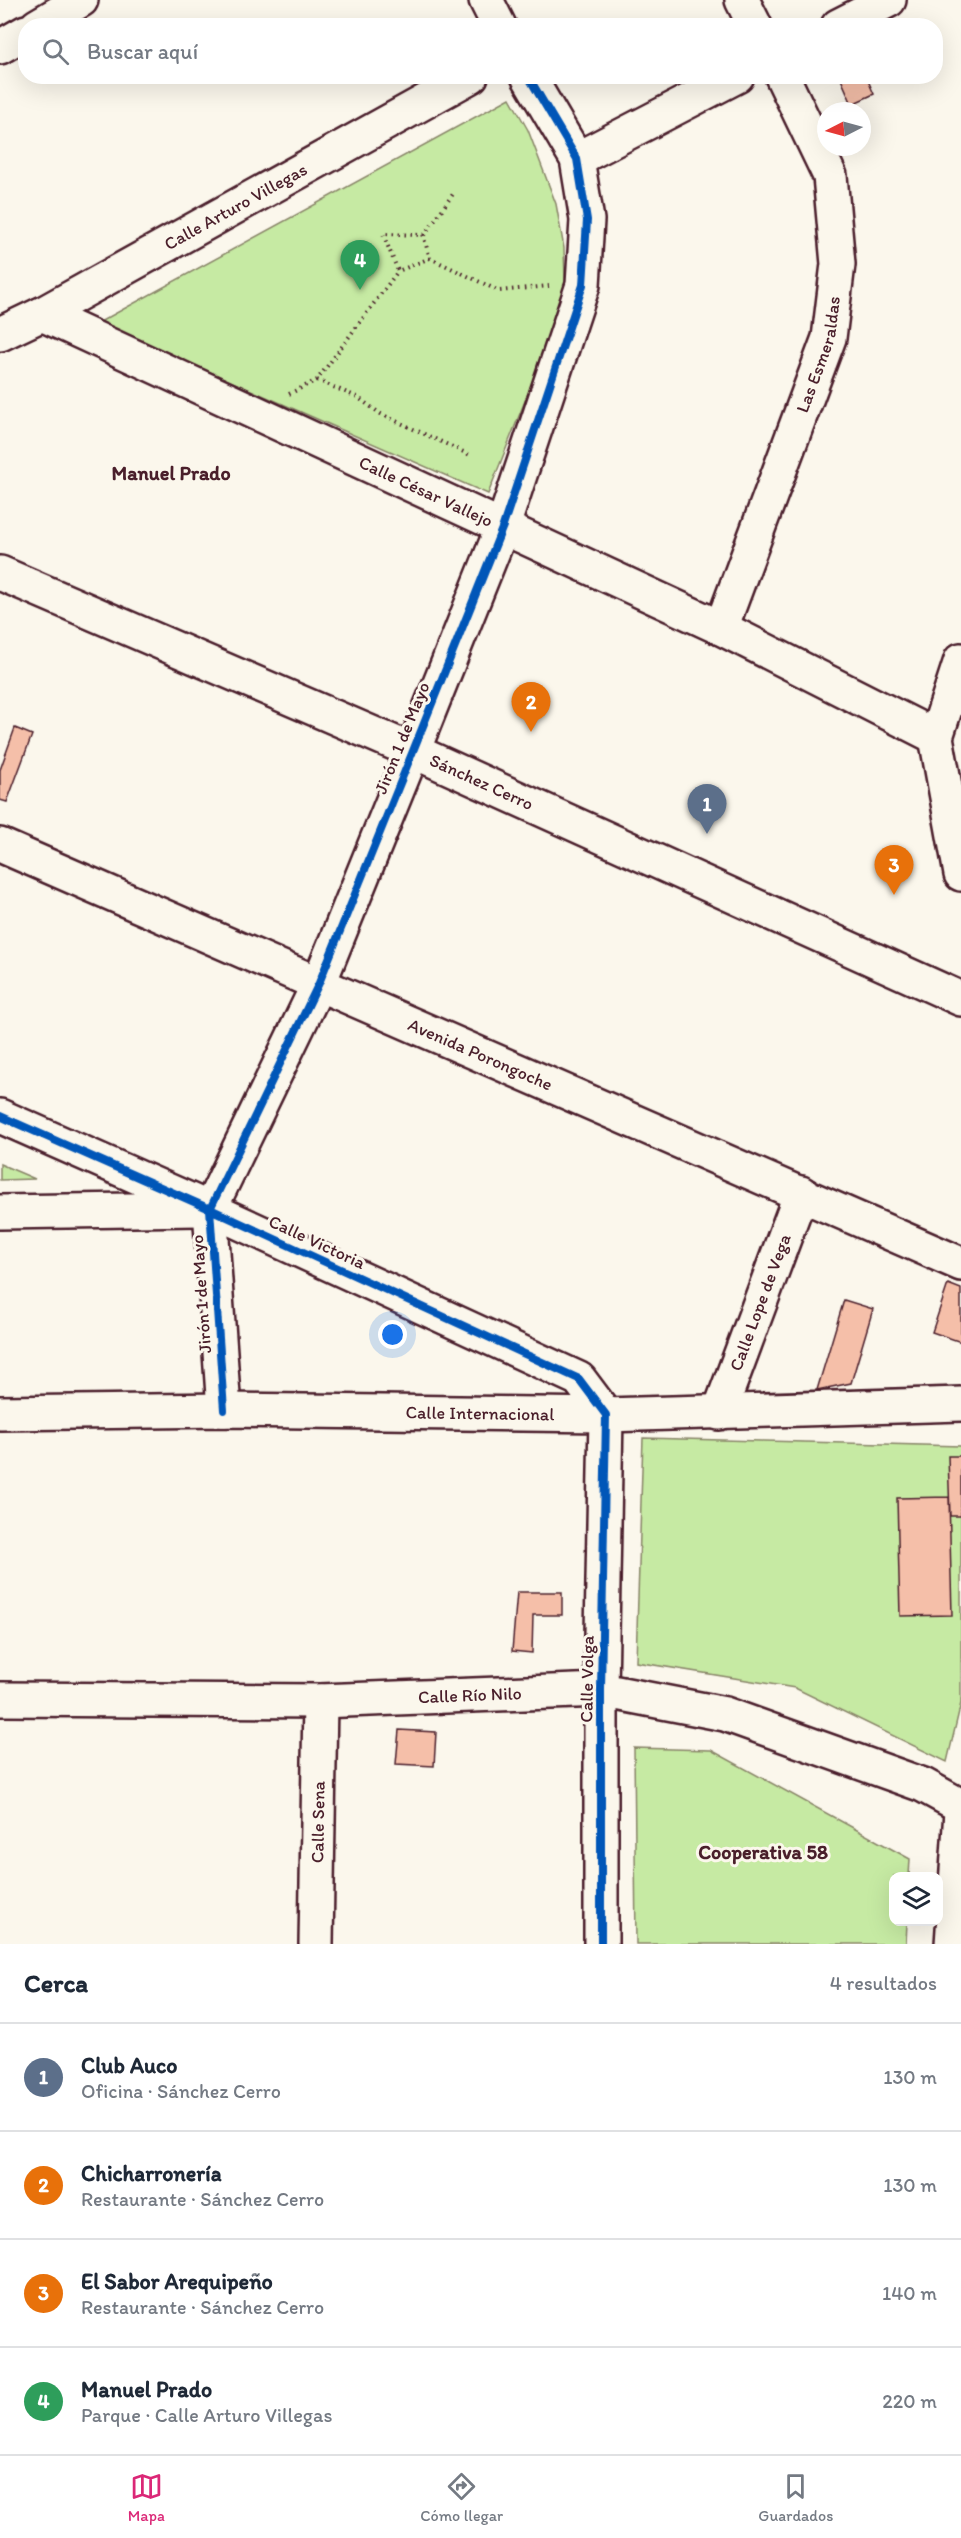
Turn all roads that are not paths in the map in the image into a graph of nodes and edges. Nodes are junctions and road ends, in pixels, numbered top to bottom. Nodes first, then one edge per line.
1 (81, 0) edge
2 (486, 0) edge
3 (742, 0) edge
4 (889, 0) edge
5 (51, 18) edge
6 (495, 18) edge
7 (752, 18) edge
8 (854, 18) edge
9 (18, 37) edge
10 (0, 47) edge
11 (457, 84) edge
12 (533, 84) edge
13 (722, 84) edge
14 (786, 84) edge
15 (577, 159) junction
16 (42, 314) junction
17 (0, 334) edge
18 (502, 526) junction
19 (0, 573) edge
20 (721, 628) junction
21 (961, 660) edge
22 (936, 736) junction
23 (413, 751) junction
24 (0, 845) edge
25 (961, 874) edge
26 (319, 983) junction
27 (961, 999) edge
28 (0, 1116) edge
29 (801, 1193) junction
30 (210, 1209) junction
31 (0, 1212) edge
32 (961, 1264) edge
33 (961, 1404) edge
34 (224, 1410) junction
35 (0, 1413) edge
36 (719, 1413) junction
37 (606, 1415) junction
38 (602, 1690) junction
39 (0, 1699) edge
40 (320, 1701) junction
41 (961, 1806) edge
42 (961, 1811) edge
43 (316, 1944) edge
44 (601, 1944) edge
45 (952, 1944) edge

1 - 5 street
2 - 6 street
3 - 7 street
4 - 8 street
9 - 10 street
11 - 16 street, Calle Arturo Villegas
12 - 15 street, Jirón 1 de Mayo
13 - 15 street
14 - 20 street, Las Esmeraldas
15 - 18 street, Jirón 1 de Mayo
16 - 17 street, Calle Arturo Villegas
16 - 18 street, Calle César Vallejo
18 - 20 street, Calle César Vallejo
18 - 23 street, Jirón 1 de Mayo
19 - 23 street, Sánchez Cerro
20 - 22 street, Calle César Vallejo
21 - 22 street
22 - 25 street
23 - 26 street, Jirón 1 de Mayo
23 - 27 street, Sánchez Cerro
24 - 26 street, Avenida Porongoche
26 - 29 street, Avenida Porongoche
26 - 30 street, Jirón 1 de Mayo
28 - 30 street, Calle Victoria
29 - 32 street, Avenida Porongoche
29 - 36 street, Calle Lope de Vega
30 - 31 street
30 - 34 street, Jirón 1 de Mayo
30 - 37 street, Calle Victoria
33 - 36 street, Calle Internacional
34 - 35 street, Calle Internacional
34 - 37 street, Calle Internacional
36 - 37 street, Calle Internacional
37 - 38 street, Calle Volga
38 - 40 street, Calle Río Nilo
38 - 41 street, Calle Río Nilo
38 - 44 street, Calle Volga
39 - 40 street, Calle Río Nilo
40 - 43 street, Calle Sena
42 - 45 street

